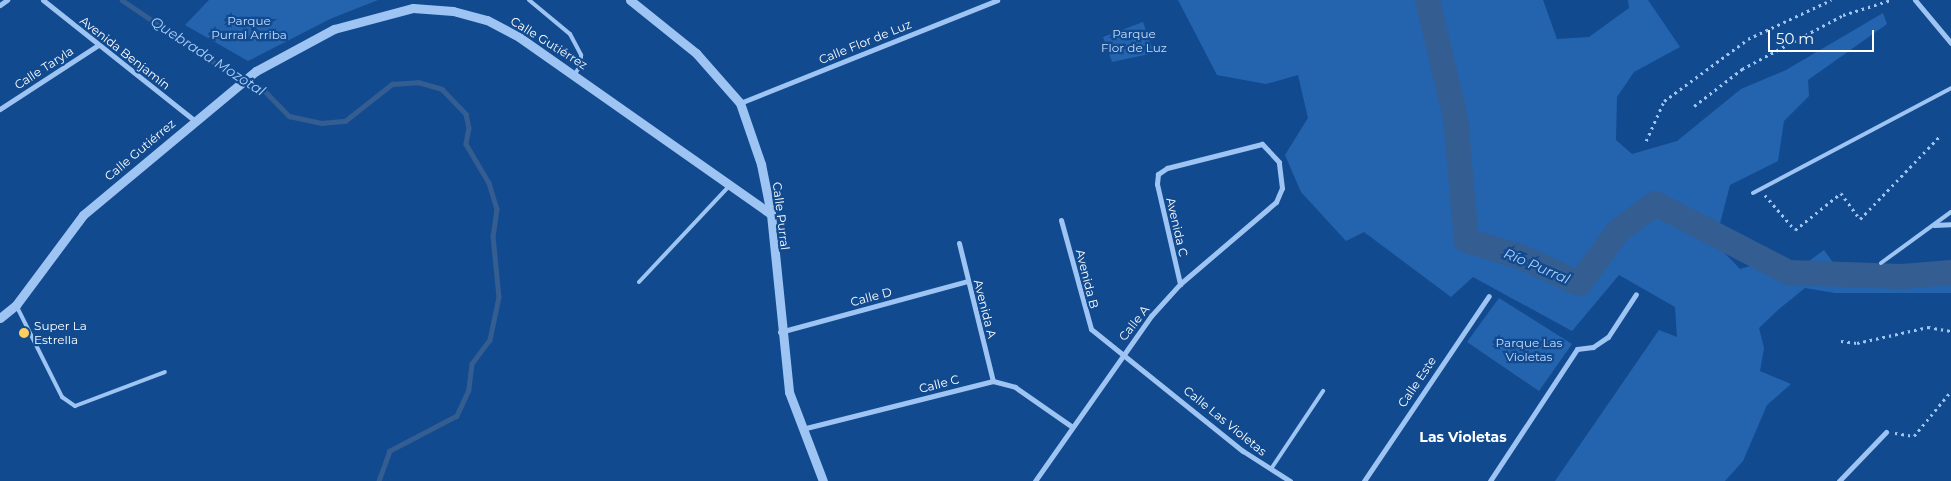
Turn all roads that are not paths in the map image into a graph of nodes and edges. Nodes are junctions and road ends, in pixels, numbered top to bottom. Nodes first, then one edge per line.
1 (7, 0) edge
2 (43, 0) edge
3 (529, 0) edge
4 (630, 0) edge
5 (997, 0) edge
6 (1915, 0) edge
7 (0, 5) edge
8 (1951, 43) edge
9 (98, 45) junction
10 (575, 74) junction
11 (1951, 88) edge
12 (740, 103) junction
13 (0, 108) edge
14 (195, 121) junction
15 (730, 184) junction
16 (1753, 193) dead end
17 (1276, 202) joint
18 (1951, 212) edge
19 (771, 214) junction
20 (1061, 220) dead end
21 (1951, 224) edge
22 (1934, 225) junction
23 (958, 243) dead end
24 (1882, 263) dead end
25 (968, 281) junction
26 (639, 282) dead end
27 (1180, 284) junction
28 (1636, 294) dead end
29 (1489, 296) dead end
30 (16, 305) junction
31 (0, 318) edge
32 (780, 332) junction
33 (1122, 354) junction
34 (166, 372) dead end
35 (993, 381) junction
36 (1323, 391) dead end
37 (1173, 393) joint
38 (1072, 426) junction
39 (802, 429) junction
40 (1886, 432) road end
41 (1270, 469) junction
42 (1279, 475) junction
43 (823, 481) edge
44 (1035, 481) edge
45 (1276, 481) edge
46 (1290, 481) edge
47 (1364, 481) edge
48 (1490, 481) edge
49 (1839, 481) edge

1 - 7 street
2 - 9 street, Avenida Benjamín
3 - 10 lane
4 - 12 street, Calle Purral
5 - 12 street, Calle Flor de Luz
6 - 8 street
9 - 13 street, Calle Taryla
9 - 14 street, Avenida Benjamín
10 - 14 street, Calle Gutiérrez
10 - 15 street, Calle Gutiérrez
11 - 16 lane
12 - 19 street, Calle Purral
14 - 30 street, Calle Gutiérrez
15 - 19 street, Calle Gutiérrez
15 - 26 lane
17 - 27 street, Calle A
17 - 27 street, Avenida C
18 - 22 lane
19 - 32 street, Calle Purral
20 - 33 street, Avenida B
21 - 22 street
22 - 24 lane
23 - 25 street, Avenida A
25 - 32 street, Calle D
25 - 35 street, Avenida A
27 - 33 street, Calle A
28 - 48 street
29 - 47 street, Calle Este
30 - 31 street, Calle Gutiérrez
30 - 34 lane
32 - 39 street, Calle Purral
33 - 37 street, Avenida B
33 - 38 street, Calle A
35 - 38 street
35 - 39 street, Calle C
36 - 41 lane
37 - 41 street, Calle Las Violetas
38 - 44 street, Calle A
39 - 43 street, Calle Purral
40 - 49 street
41 - 42 street, Calle Las Violetas
42 - 45 street
42 - 46 street, Calle Las Violetas

